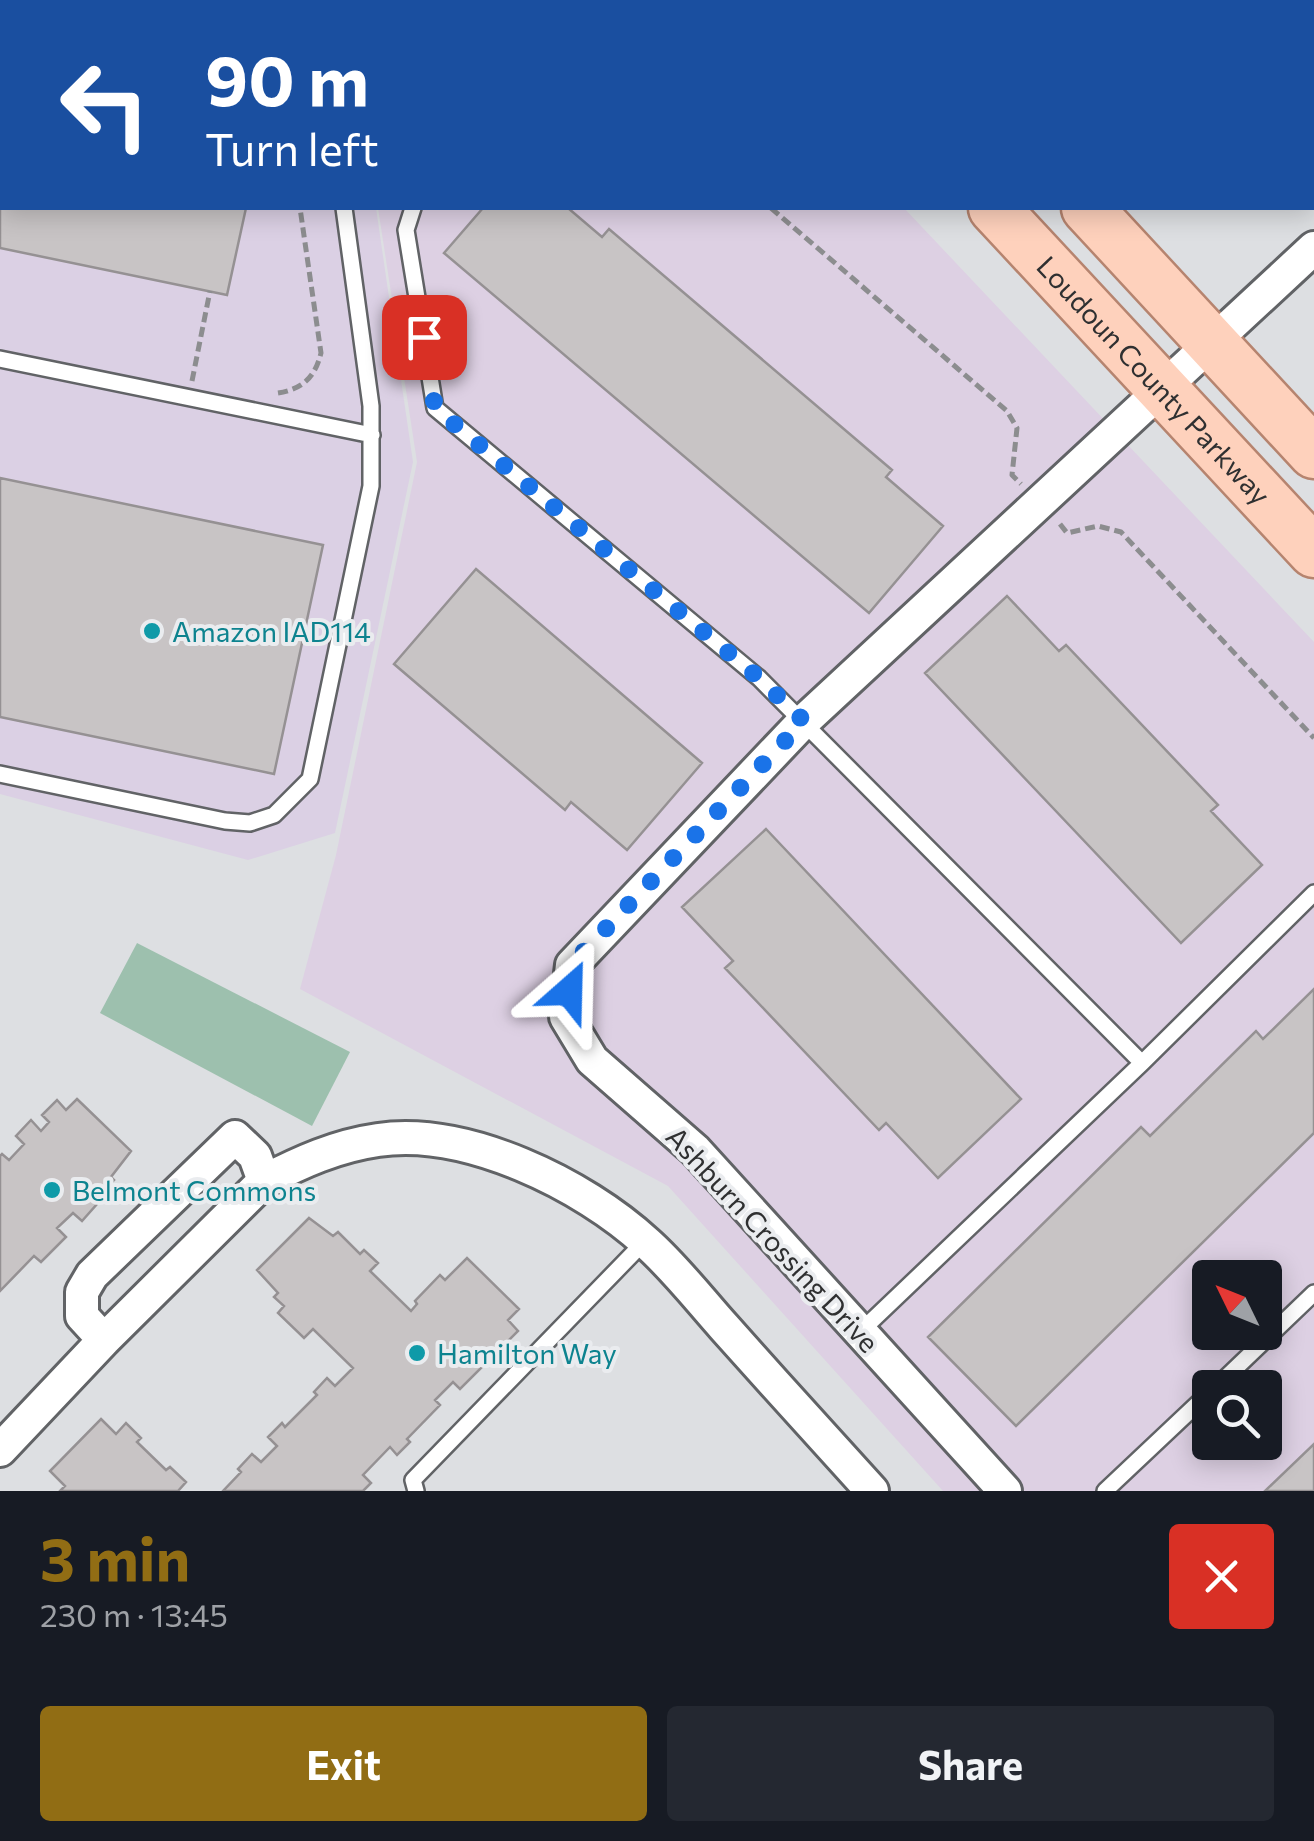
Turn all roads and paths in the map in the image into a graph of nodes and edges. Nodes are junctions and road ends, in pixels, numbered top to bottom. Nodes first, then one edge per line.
1 (300, 210) edge
2 (344, 210) edge
3 (412, 210) edge
4 (996, 210) edge
5 (1089, 210) edge
6 (1314, 248) edge
7 (210, 291) dead end
8 (1211, 342) junction
9 (0, 359) edge
10 (191, 385) dead end
11 (1161, 386) junction
12 (270, 394) dead end
13 (372, 435) junction
14 (1314, 453) edge
15 (1314, 552) edge
16 (804, 721) junction
17 (0, 774) edge
18 (1314, 893) edge
19 (1142, 1063) junction
20 (264, 1182) junction
21 (645, 1240) junction
22 (1314, 1294) edge
23 (860, 1332) junction
24 (104, 1340) junction
25 (1233, 1370) edge
26 (1192, 1409) edge
27 (0, 1450) edge
28 (416, 1491) edge
29 (872, 1491) edge
30 (1005, 1491) edge
31 (1106, 1491) edge

1 - 12 path
2 - 13 lane
3 - 16 lane
4 - 11 main road, Loudoun County Parkway
5 - 8 main road
6 - 8 street, Ashburn Crossing Drive
7 - 10 path
8 - 11 street, Ashburn Crossing Drive
8 - 14 main road
9 - 13 lane
11 - 15 main road, Loudoun County Parkway
11 - 16 street, Ashburn Crossing Drive
13 - 17 lane
16 - 19 lane
16 - 23 street, Ashburn Crossing Drive
18 - 19 lane
19 - 23 lane
20 - 21 street
20 - 24 street
20 - 24 street
21 - 28 lane
21 - 29 street
22 - 25 lane
23 - 30 street, Ashburn Crossing Drive
24 - 27 street
26 - 31 lane

